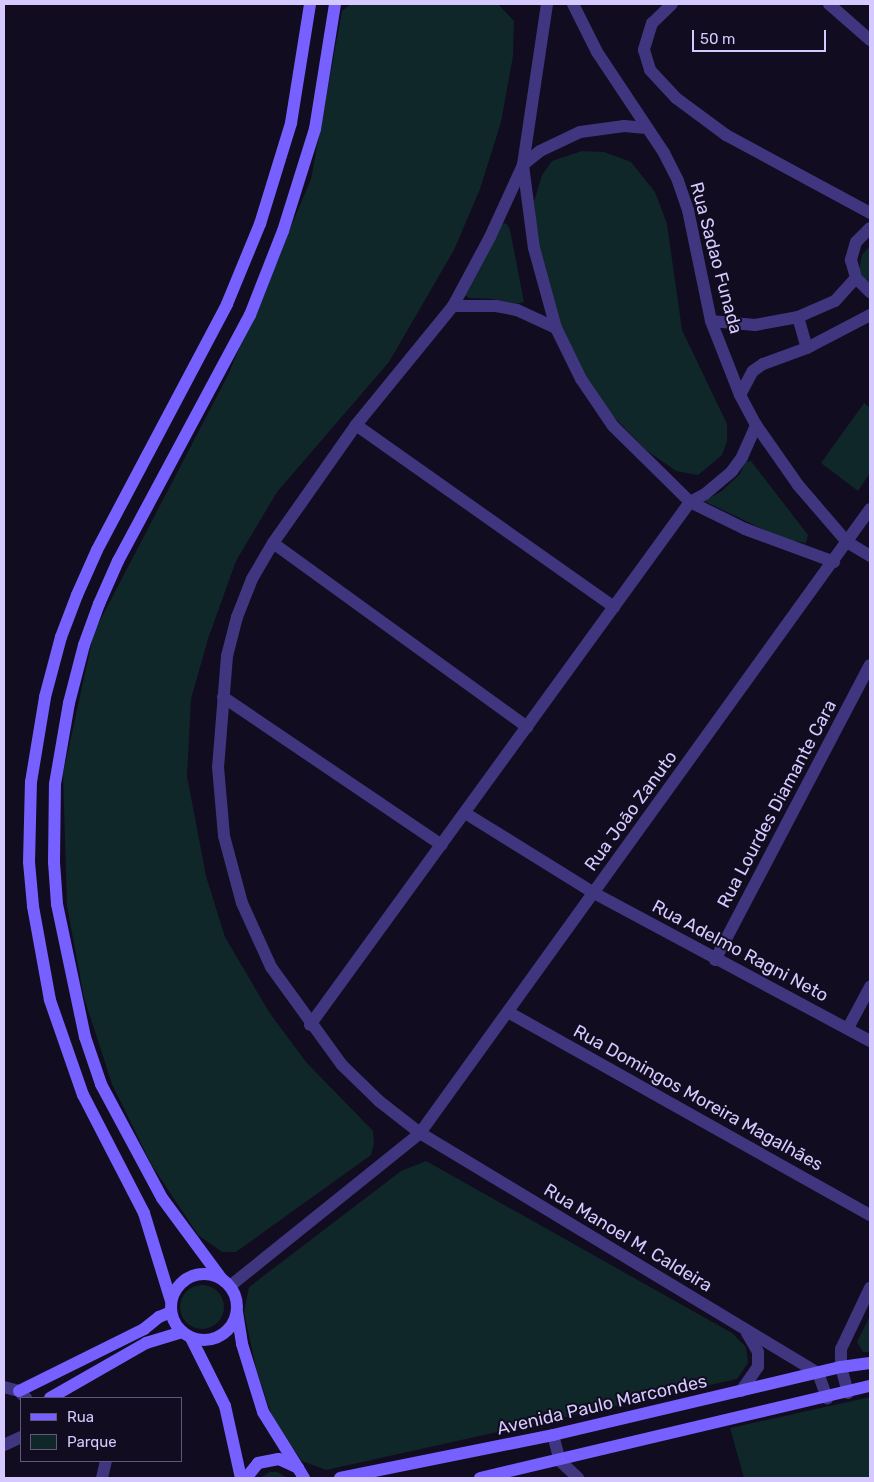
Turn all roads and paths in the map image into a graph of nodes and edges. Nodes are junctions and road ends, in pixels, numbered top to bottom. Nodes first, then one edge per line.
1 (310, 4) edge
2 (335, 4) edge
3 (547, 4) edge
4 (573, 4) edge
5 (672, 4) edge
6 (829, 4) edge
7 (870, 40) edge
8 (646, 128) junction
9 (522, 166) junction
10 (870, 213) edge
11 (870, 228) edge
12 (856, 278) junction
13 (870, 292) edge
14 (453, 306) junction
15 (870, 315) edge
16 (798, 317) junction
17 (711, 321) junction
18 (556, 328) junction
19 (807, 348) junction
20 (740, 395) junction
21 (356, 425) junction
22 (756, 425) junction
23 (690, 502) junction
24 (870, 509) edge
25 (847, 542) junction
26 (273, 543) junction
27 (870, 556) edge
28 (834, 562) junction
29 (614, 607) junction
30 (870, 666) edge
31 (223, 697) junction
32 (527, 726) junction
33 (465, 814) junction
34 (442, 845) junction
35 (594, 892) junction
36 (716, 960) junction
37 (870, 987) edge
38 (508, 1012) junction
39 (310, 1025) junction
40 (848, 1028) junction
41 (870, 1041) edge
42 (420, 1133) junction
43 (870, 1215) edge
44 (226, 1282) junction
45 (870, 1288) edge
46 (171, 1306) junction
47 (237, 1309) junction
48 (740, 1326) junction
49 (186, 1335) junction
50 (870, 1363) edge
51 (842, 1367) junction
52 (818, 1372) junction
53 (870, 1386) edge
54 (4, 1387) edge
55 (741, 1391) junction
56 (848, 1393) junction
57 (22, 1395) edge
58 (52, 1397) edge
59 (826, 1398) junction
60 (553, 1435) junction
61 (20, 1437) edge
62 (4, 1445) edge
63 (560, 1461) junction
64 (106, 1462) edge
65 (304, 1475) edge
66 (377, 1475) edge
67 (102, 1478) edge
68 (241, 1478) edge
69 (246, 1478) edge
70 (340, 1478) edge
71 (480, 1478) edge
72 (578, 1478) edge

1 - 46 main road
2 - 44 main road
3 - 9 street
4 - 8 street, Rua Sadao Funada
5 - 10 street
6 - 7 street
8 - 9 street
8 - 17 street, Rua Sadao Funada
9 - 14 street, Rua Manoel M. Caldeira
9 - 18 street
11 - 12 street
12 - 13 street
12 - 16 street
14 - 18 street
14 - 21 street, Rua Manoel M. Caldeira
15 - 19 street
16 - 17 street
16 - 19 street
17 - 20 street, Rua Sadao Funada
18 - 23 street
19 - 20 street
20 - 22 street, Rua Sadao Funada
21 - 26 street, Rua Manoel M. Caldeira
21 - 29 street
22 - 23 street
22 - 25 street, Rua Sadao Funada
23 - 28 street
23 - 29 street
24 - 25 street, Rua João Zanuto
25 - 27 street, Rua Sadao Funada
25 - 28 street, Rua João Zanuto
26 - 31 street, Rua Manoel M. Caldeira
26 - 32 street
28 - 35 street, Rua João Zanuto
29 - 32 street
30 - 36 street, Rua Lourdes Diamante Cara
31 - 34 street
31 - 39 street, Rua Manoel M. Caldeira
32 - 33 street
33 - 34 street
33 - 35 street, Rua Adelmo Ragni Neto
34 - 39 street
35 - 36 street, Rua Adelmo Ragni Neto
35 - 38 street, Rua João Zanuto
36 - 40 street, Rua Adelmo Ragni Neto
37 - 40 street
38 - 42 street, Rua João Zanuto
38 - 43 street, Rua Domingos Moreira Magalhães
39 - 42 street, Rua Manoel M. Caldeira
40 - 41 street, Rua Adelmo Ragni Neto
42 - 44 street, Rua João Zanuto
42 - 48 street, Rua Manoel M. Caldeira
44 - 46 main road
44 - 47 main road
45 - 51 street
46 - 49 main road
46 - 57 main road
47 - 49 main road
47 - 65 main road
48 - 52 street, Rua Manoel M. Caldeira
48 - 55 street
49 - 58 main road
49 - 68 main road
50 - 51 main road, Avenida Paulo Marcondes
51 - 52 main road, Avenida Paulo Marcondes
51 - 56 street
52 - 55 main road, Avenida Paulo Marcondes
52 - 59 street
53 - 56 main road
54 - 57 street
55 - 60 main road, Avenida Paulo Marcondes
56 - 59 main road
59 - 63 main road
60 - 63 street
60 - 66 main road, Avenida Paulo Marcondes
61 - 62 street
63 - 71 main road
63 - 72 street
64 - 67 street
65 - 69 main road
66 - 70 main road, Avenida Paulo Marcondes

